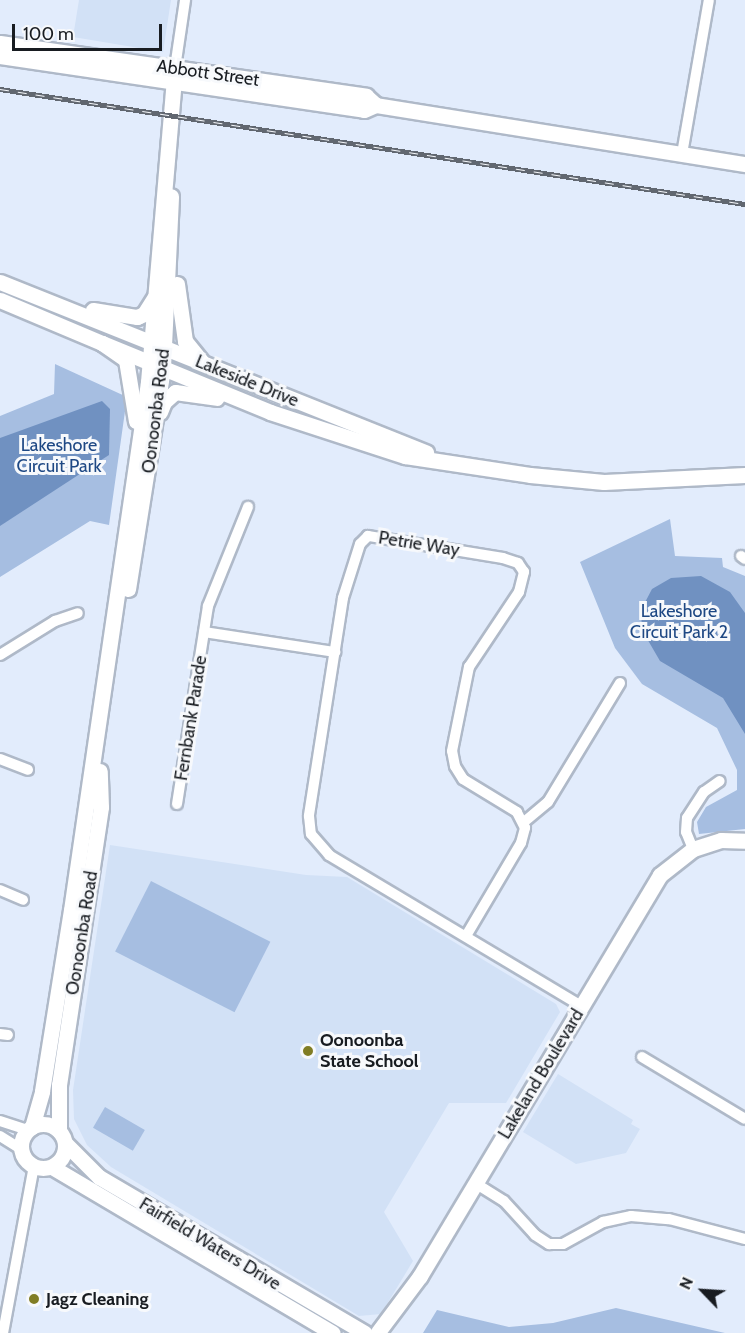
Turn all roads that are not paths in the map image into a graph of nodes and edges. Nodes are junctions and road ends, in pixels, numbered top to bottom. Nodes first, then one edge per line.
1 (186, 0) edge
2 (709, 0) edge
3 (0, 44) edge
4 (0, 56) edge
5 (175, 68) junction
6 (173, 84) junction
7 (376, 105) junction
8 (169, 140) junction
9 (682, 154) junction
10 (745, 164) edge
11 (172, 228) junction
12 (0, 282) edge
13 (156, 293) junction
14 (46, 298) junction
15 (0, 300) edge
16 (102, 343) junction
17 (158, 344) junction
18 (203, 364) junction
19 (156, 365) junction
20 (270, 412) junction
21 (156, 423) junction
22 (461, 464) junction
23 (135, 472) junction
24 (745, 475) edge
25 (248, 507) dead end
26 (78, 614) dead end
27 (204, 632) junction
28 (335, 652) junction
29 (0, 655) edge
30 (106, 679) junction
31 (620, 682) dead end
32 (98, 735) junction
33 (0, 759) edge
34 (28, 770) dead end
35 (720, 780) dead end
36 (177, 804) dead end
37 (524, 822) junction
38 (745, 841) edge
39 (693, 849) junction
40 (0, 890) edge
41 (23, 900) dead end
42 (466, 936) junction
43 (581, 1006) junction
44 (642, 1057) dead end
45 (745, 1119) edge
46 (0, 1121) edge
47 (30, 1129) junction
48 (0, 1136) edge
49 (62, 1137) junction
50 (21, 1149) junction
51 (34, 1166) junction
52 (52, 1167) junction
53 (475, 1183) junction
54 (745, 1239) edge
55 (3, 1333) edge
56 (333, 1333) edge
57 (378, 1333) edge

1 - 5 street
2 - 9 street
3 - 5 street, Abbott Street
4 - 6 street, Abbott Street
5 - 6 street, Oonoonba Road
5 - 7 street, Abbott Street
6 - 7 street, Abbott Street
6 - 8 street, Oonoonba Road
7 - 9 street, Abbott Street
8 - 11 street, Oonoonba Road
8 - 13 street, Oonoonba Road
9 - 10 street, Abbott Street
11 - 17 street, Oonoonba Road
11 - 18 street
12 - 14 street, Lakeside Drive
13 - 14 street
13 - 17 street, Oonoonba Road
14 - 17 street, Lakeside Drive
15 - 16 street, Lakeside Drive
16 - 19 street, Lakeside Drive
16 - 23 street, Lakeside Drive
17 - 18 street, Lakeside Drive
17 - 19 street, Oonoonba Road
18 - 22 street, Lakeside Drive
19 - 20 street, Lakeside Drive
19 - 21 street, Oonoonba Road
19 - 23 street, Oonoonba Road
20 - 21 street
20 - 22 street, Lakeside Drive
21 - 30 street, Oonoonba Road
22 - 24 street, Lakeside Drive
23 - 30 street, Oonoonba Road
25 - 27 street, Fernbank Parade
26 - 29 street
27 - 28 street, Fernbank Parade
27 - 36 street, Fernbank Parade
28 - 37 street, Petrie Way
28 - 42 street, Petrie Way
30 - 32 street, Oonoonba Road
31 - 37 street
32 - 47 street, Oonoonba Road
32 - 49 street, Oonoonba Road
33 - 34 street
35 - 39 street
37 - 42 street
38 - 39 street, Lakeland Boulevard
39 - 43 street, Lakeland Boulevard
40 - 41 street
42 - 43 street, Petrie Way
43 - 53 street, Lakeland Boulevard
44 - 45 street
46 - 47 street
47 - 49 street
47 - 50 street
48 - 50 street
49 - 52 street
49 - 57 street, Fairfield Waters Drive
50 - 51 street
51 - 52 street
51 - 55 street
52 - 56 street, Fairfield Waters Drive
53 - 54 street
53 - 57 street, Lakeland Boulevard

